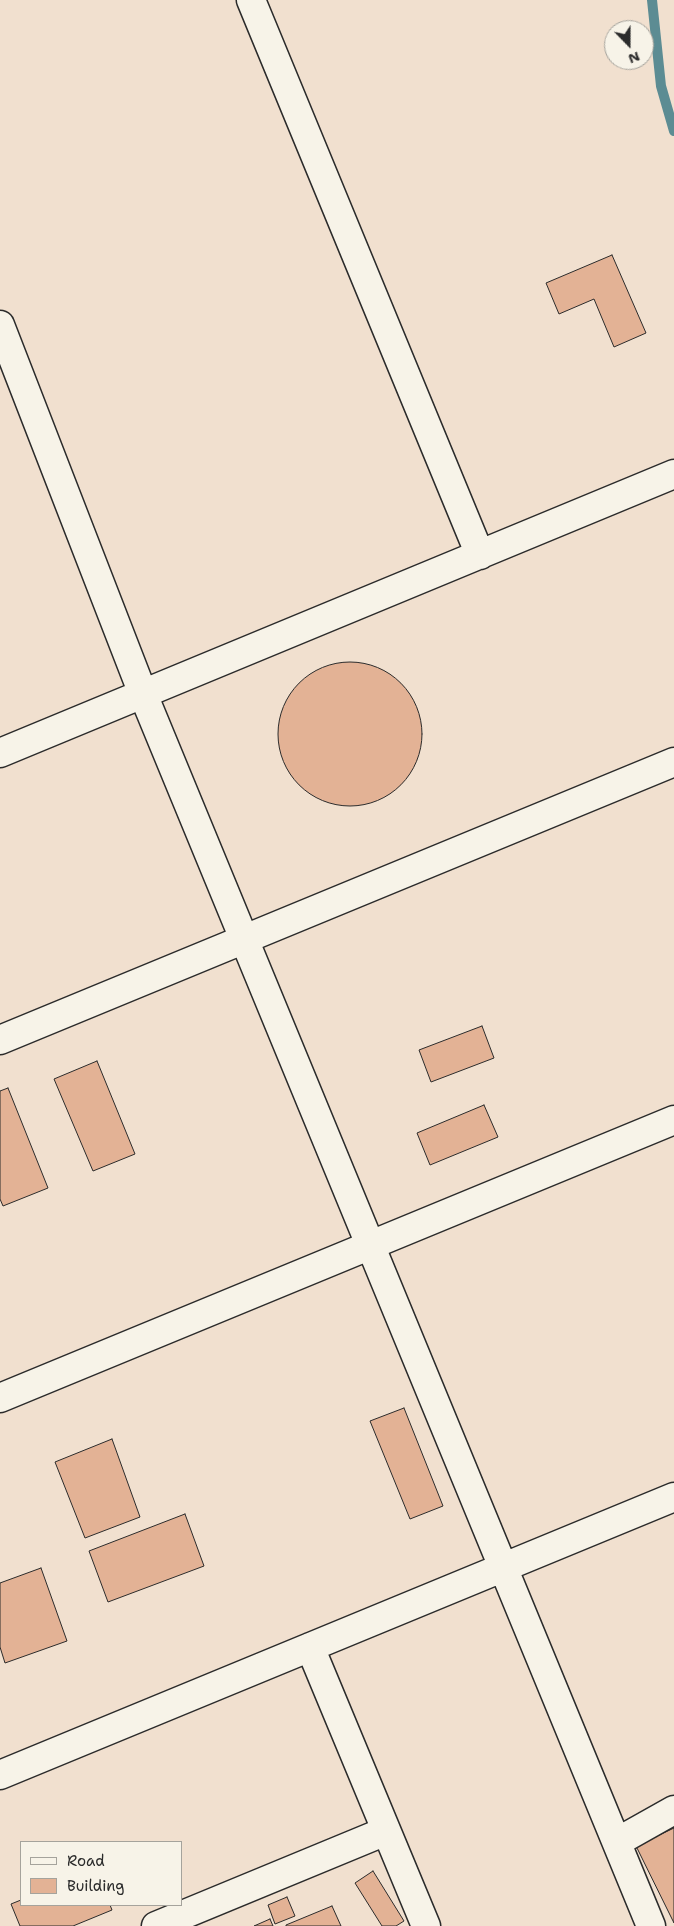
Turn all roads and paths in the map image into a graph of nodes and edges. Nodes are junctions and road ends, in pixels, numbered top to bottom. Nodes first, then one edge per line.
1 (250, 0) edge
2 (0, 325) edge
3 (674, 474) edge
4 (480, 555) junction
5 (142, 694) junction
6 (0, 753) edge
7 (674, 762) edge
8 (244, 939) junction
9 (0, 1040) edge
10 (674, 1120) edge
11 (370, 1246) junction
12 (0, 1398) edge
13 (674, 1497) edge
14 (504, 1568) junction
15 (310, 1647) junction
16 (0, 1775) edge
17 (674, 1810) edge
18 (386, 1831) junction
19 (617, 1842) junction
20 (156, 1926) edge
21 (426, 1926) edge
22 (651, 1926) edge

1 - 4 street
2 - 5 street
3 - 4 street
4 - 5 street
5 - 6 street
5 - 8 street
7 - 8 street
8 - 9 street
8 - 11 street
10 - 11 street
11 - 12 street
11 - 14 street
13 - 14 street
14 - 15 street
14 - 19 street
15 - 16 street
15 - 18 street
17 - 19 street
18 - 20 street
18 - 21 street
19 - 22 street

